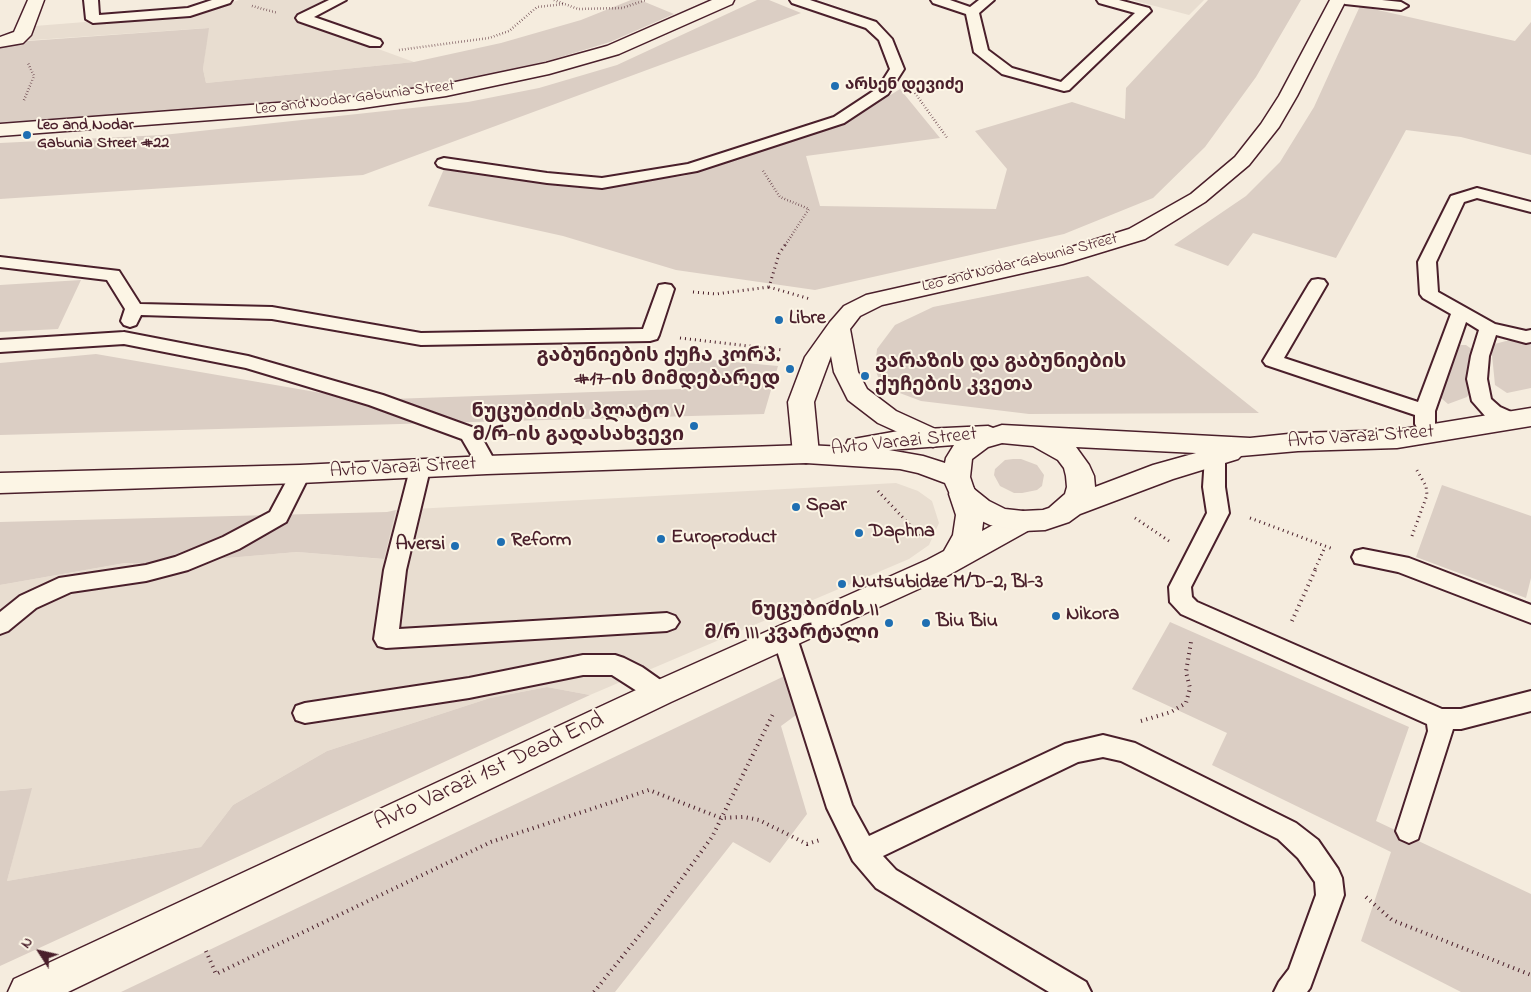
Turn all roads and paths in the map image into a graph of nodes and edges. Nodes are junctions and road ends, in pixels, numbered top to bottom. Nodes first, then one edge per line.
1 (36, 0) edge
2 (91, 0) edge
3 (339, 0) edge
4 (554, 0) edge
5 (646, 0) edge
6 (726, 0) edge
7 (797, 0) edge
8 (938, 0) edge
9 (987, 0) edge
10 (1104, 0) edge
11 (1338, 0) edge
12 (1345, 0) edge
13 (223, 1) edge
14 (638, 1) edge
15 (564, 4) junction
16 (1401, 6) dead end
17 (972, 12) junction
18 (303, 18) junction
19 (0, 42) edge
20 (375, 43) joint
21 (897, 69) junction
22 (0, 130) edge
23 (948, 139) dead end
24 (444, 162) dead end
25 (780, 197) dead end
26 (1531, 207) edge
27 (0, 262) edge
28 (1318, 284) dead end
29 (769, 287) junction
30 (665, 289) joint
31 (810, 300) dead end
32 (134, 309) junction
33 (1460, 313) junction
34 (838, 327) junction
35 (1489, 328) junction
36 (650, 335) junction
37 (1531, 336) edge
38 (124, 338) junction
39 (0, 346) edge
40 (786, 350) dead end
41 (1521, 418) edge
42 (1429, 423) junction
43 (1014, 435) junction
44 (933, 438) junction
45 (1397, 439) junction
46 (1250, 446) junction
47 (806, 454) junction
48 (1215, 457) junction
49 (487, 465) junction
50 (420, 469) junction
51 (300, 474) junction
52 (0, 483) edge
53 (959, 485) junction
54 (878, 491) dead end
55 (1070, 507) junction
56 (1218, 514) junction
57 (1130, 515) dead end
58 (1023, 521) junction
59 (1152, 531) dead end
60 (926, 542) dead end
61 (1363, 556) dead end
62 (956, 558) junction
63 (1401, 564) junction
64 (1189, 608) junction
65 (1531, 614) edge
66 (667, 622) dead end
67 (0, 625) edge
68 (785, 638) junction
69 (1279, 648) junction
70 (795, 671) junction
71 (660, 693) junction
72 (1531, 701) edge
73 (305, 713) dead end
74 (1438, 718) junction
75 (1124, 750) junction
76 (721, 818) junction
77 (850, 828) junction
78 (1409, 831) dead end
79 (863, 852) junction
80 (1362, 894) dead end
81 (206, 951) dead end
82 (1531, 975) edge
83 (27, 992) edge
84 (594, 992) edge
85 (1076, 992) edge
86 (1289, 992) edge

1 - 19 street
2 - 13 lane
3 - 18 lane
4 - 15 path
5 - 14 path
6 - 22 street, Leo and Nodar Gabunia Street
7 - 21 lane
8 - 17 lane
9 - 17 lane
10 - 17 lane
11 - 34 street, Leo and Nodar Gabunia Street
12 - 16 lane
13 - 18 path
14 - 15 path
15 - 20 path
18 - 20 lane
21 - 23 path
21 - 24 lane
25 - 29 path
26 - 33 lane
27 - 32 lane
28 - 42 lane
29 - 30 path
29 - 31 path
30 - 36 lane
32 - 36 lane
32 - 38 lane
33 - 35 lane
33 - 42 lane
34 - 44 street
34 - 47 street, Leo and Nodar Gabunia Street
35 - 37 lane
35 - 41 lane
36 - 40 path
38 - 39 lane
38 - 49 lane
41 - 42 street, Avto Varazi Street
42 - 45 street, Avto Varazi Street
43 - 44 street, Avto Varazi Street
43 - 46 street, Avto Varazi Street
43 - 53 street
43 - 55 street
44 - 47 street, Avto Varazi Street
45 - 46 street, Avto Varazi Street
45 - 63 path
46 - 48 street, Avto Varazi Street
47 - 49 street, Avto Varazi Street
47 - 53 street, Avto Varazi Street
48 - 55 street, Avto Varazi Street
48 - 56 lane
49 - 50 street, Avto Varazi Street
50 - 51 street, Avto Varazi Street
50 - 66 lane
51 - 52 street, Avto Varazi Street
51 - 67 lane
53 - 58 street
53 - 62 street
54 - 60 path
55 - 58 street
56 - 64 lane
56 - 69 path
57 - 59 path
58 - 62 street, Avto Varazi 1st Dead End
61 - 63 lane
62 - 68 street, Avto Varazi 1st Dead End
63 - 65 lane
64 - 69 lane
64 - 75 path
68 - 70 lane
68 - 71 street, Avto Varazi 1st Dead End
69 - 74 lane
70 - 76 path
70 - 77 lane
71 - 73 lane
71 - 83 street, Avto Varazi 1st Dead End
72 - 74 lane
74 - 78 lane
75 - 79 lane
75 - 86 lane
76 - 77 path
76 - 81 path
76 - 84 path
77 - 79 lane
79 - 85 lane
80 - 82 path

